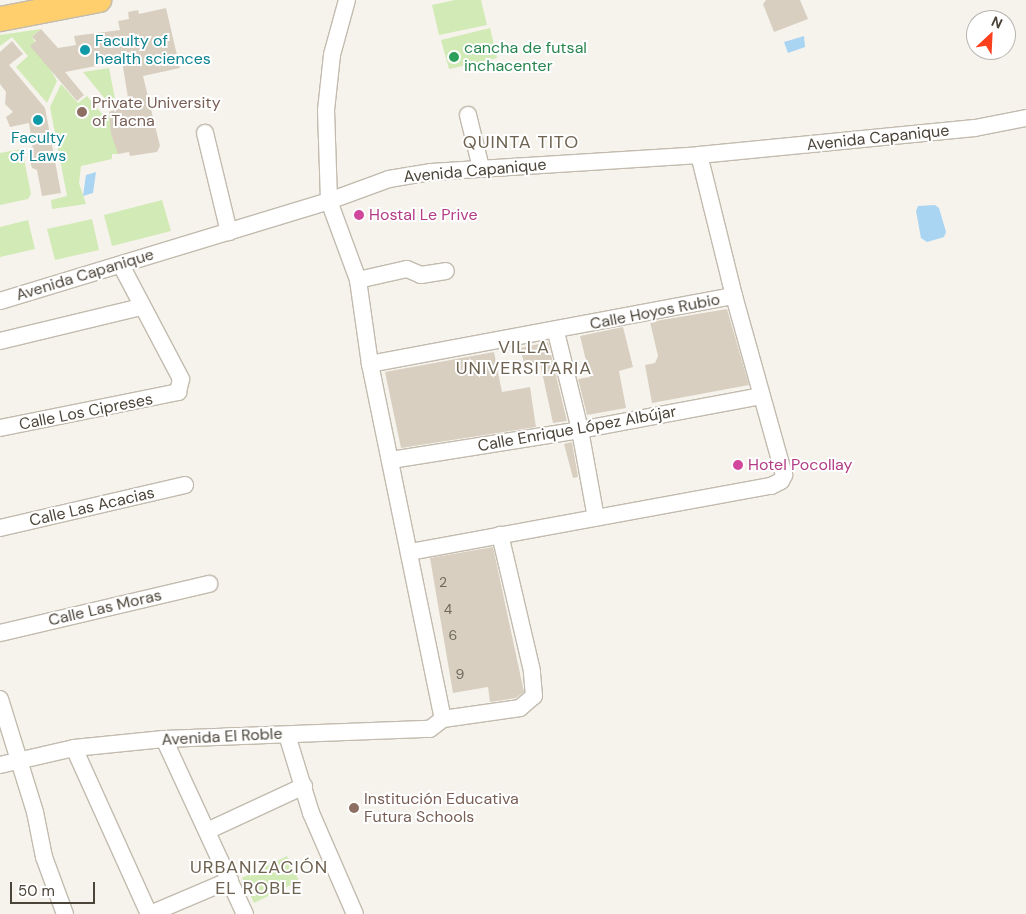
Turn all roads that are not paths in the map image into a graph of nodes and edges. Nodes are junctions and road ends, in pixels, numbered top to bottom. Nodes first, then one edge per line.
1 (99, 0) edge
2 (346, 0) edge
3 (0, 20) edge
4 (468, 114) dead end
5 (1026, 118) edge
6 (206, 133) dead end
7 (699, 155) junction
8 (481, 168) junction
9 (329, 202) junction
10 (229, 232) junction
11 (121, 265) junction
12 (446, 271) dead end
13 (358, 280) junction
14 (734, 296) junction
15 (0, 301) edge
16 (141, 306) junction
17 (556, 332) junction
18 (0, 341) edge
19 (370, 364) junction
20 (761, 396) junction
21 (0, 428) edge
22 (580, 430) junction
23 (391, 460) junction
24 (185, 485) dead end
25 (596, 518) junction
26 (0, 528) edge
27 (500, 535) junction
28 (410, 552) junction
29 (209, 584) dead end
30 (0, 632) edge
31 (0, 700) edge
32 (443, 719) junction
33 (287, 734) junction
34 (164, 739) junction
35 (74, 748) junction
36 (18, 760) junction
37 (0, 765) edge
38 (304, 786) junction
39 (207, 831) junction
40 (230, 880) junction
41 (65, 914) edge
42 (149, 914) edge
43 (245, 914) edge
44 (355, 914) edge

1 - 3 highway
2 - 9 street
4 - 8 street
5 - 7 street, Avenida Capanique
6 - 10 street
7 - 8 street, Avenida Capanique
7 - 14 street
8 - 9 street, Avenida Capanique
9 - 10 street, Avenida Capanique
9 - 13 street
10 - 11 street, Avenida Capanique
11 - 15 street, Avenida Capanique
11 - 16 street
12 - 13 street
13 - 19 street
14 - 17 street, Calle Hoyos Rubio
14 - 20 street
16 - 18 street
16 - 21 street, Calle Los Cipreses
17 - 19 street, Calle Hoyos Rubio
17 - 22 street
19 - 23 street
20 - 22 street, Calle Enrique López Albújar
20 - 25 street
22 - 23 street, Calle Enrique López Albújar
22 - 25 street
23 - 28 street
24 - 26 street, Calle Las Acacias
25 - 27 street
27 - 28 street
27 - 32 street, Avenida El Roble
28 - 32 street
29 - 30 street, Calle Las Moras
31 - 36 street
32 - 33 street, Avenida El Roble
33 - 34 street, Avenida El Roble
33 - 38 street
34 - 35 street, Avenida El Roble
34 - 39 street
35 - 36 street, Avenida El Roble
35 - 42 street
36 - 37 street, Avenida El Roble
36 - 41 street
38 - 39 street
38 - 44 street
39 - 40 street
40 - 42 street
40 - 43 street

